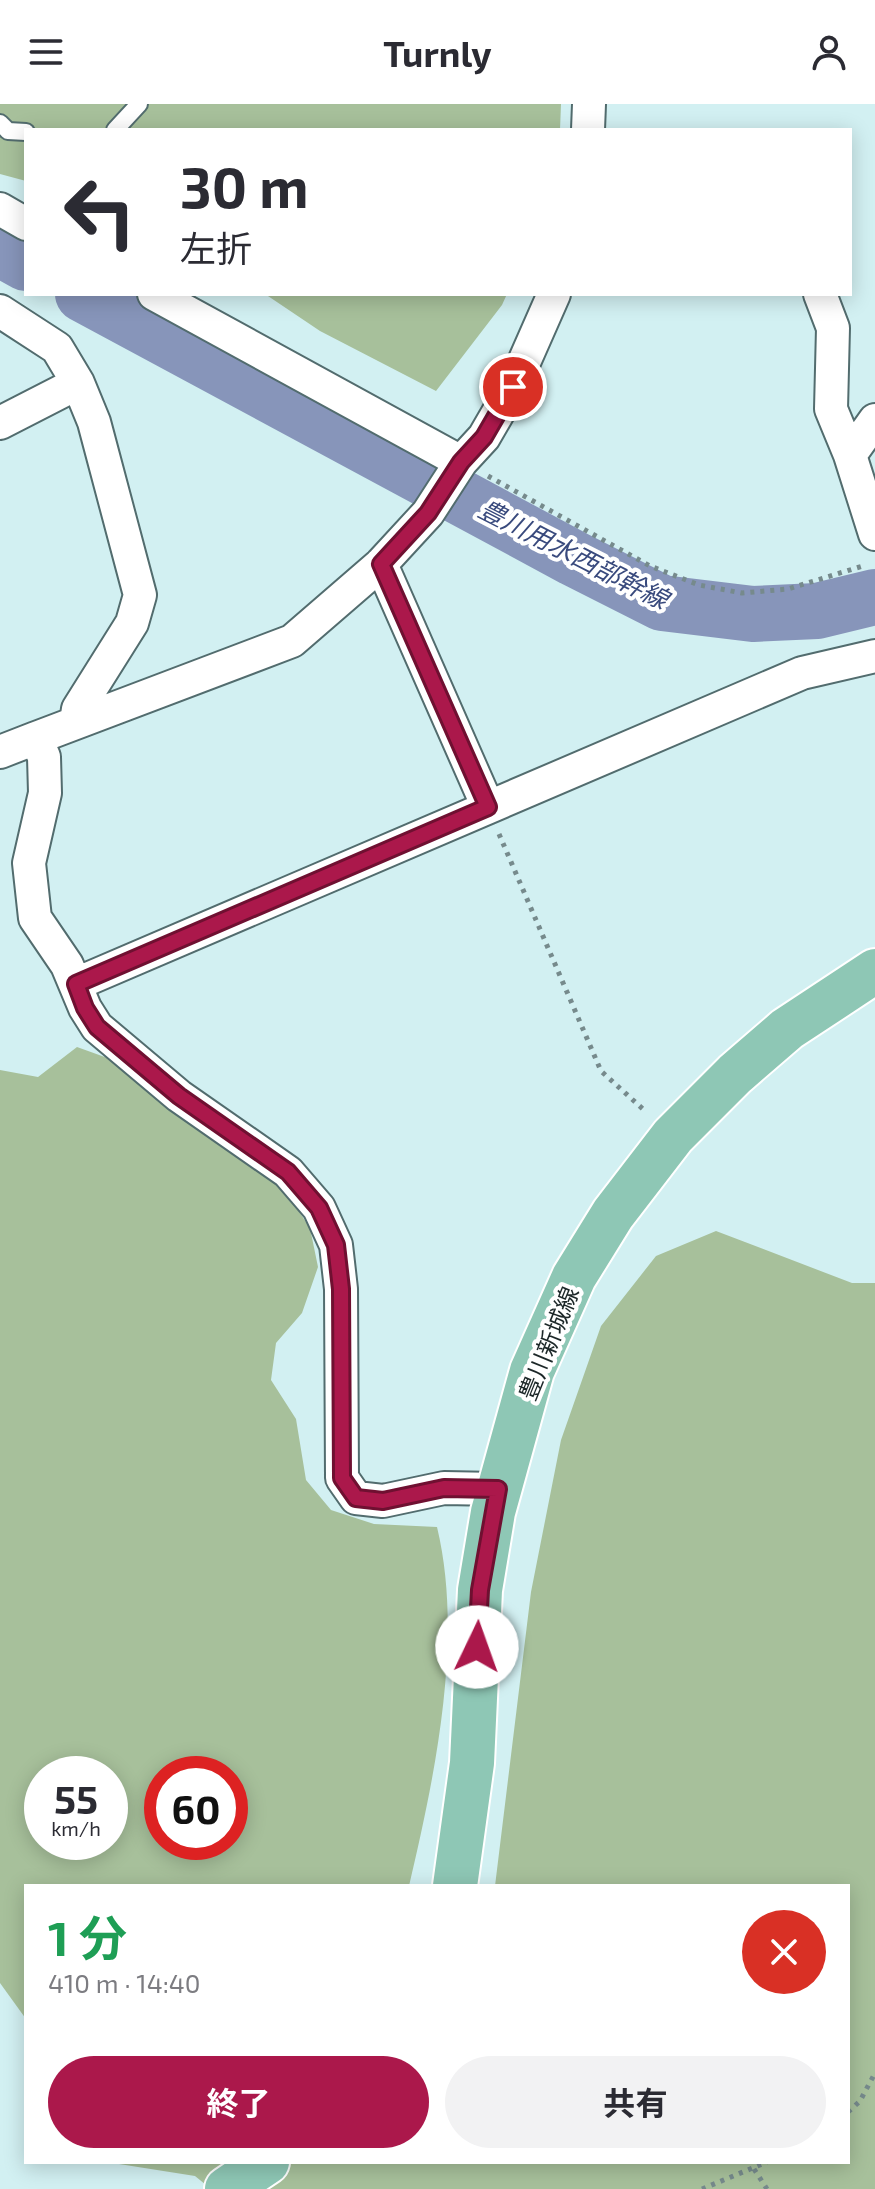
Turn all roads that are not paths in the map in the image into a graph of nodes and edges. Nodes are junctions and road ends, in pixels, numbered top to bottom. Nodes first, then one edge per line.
1 (139, 104) edge
2 (589, 104) edge
3 (0, 123) edge
4 (117, 128) edge
5 (588, 128) edge
6 (24, 132) edge
7 (0, 209) edge
8 (24, 223) edge
9 (158, 296) edge
10 (553, 296) edge
11 (821, 296) edge
12 (0, 311) edge
13 (78, 383) junction
14 (875, 420) edge
15 (0, 423) edge
16 (850, 455) junction
17 (458, 467) junction
18 (875, 534) edge
19 (381, 564) junction
20 (875, 656) edge
21 (76, 722) junction
22 (36, 738) junction
23 (0, 752) edge
24 (488, 807) junction
25 (875, 971) edge
26 (76, 984) junction
27 (498, 1489) junction
28 (455, 1884) edge
29 (264, 2164) edge
30 (227, 2189) edge

1 - 4 lane
2 - 5 street
3 - 6 lane
7 - 8 street
9 - 17 street
10 - 17 street
11 - 16 street
12 - 13 street
13 - 15 street
13 - 21 street
14 - 16 street
16 - 18 street
17 - 19 street
19 - 21 street
19 - 24 street
20 - 24 street
21 - 22 street
22 - 23 street
22 - 26 street
24 - 26 street
25 - 27 main road, 豊川新城線
26 - 27 street
27 - 28 main road, 豊川新城線
29 - 30 main road

